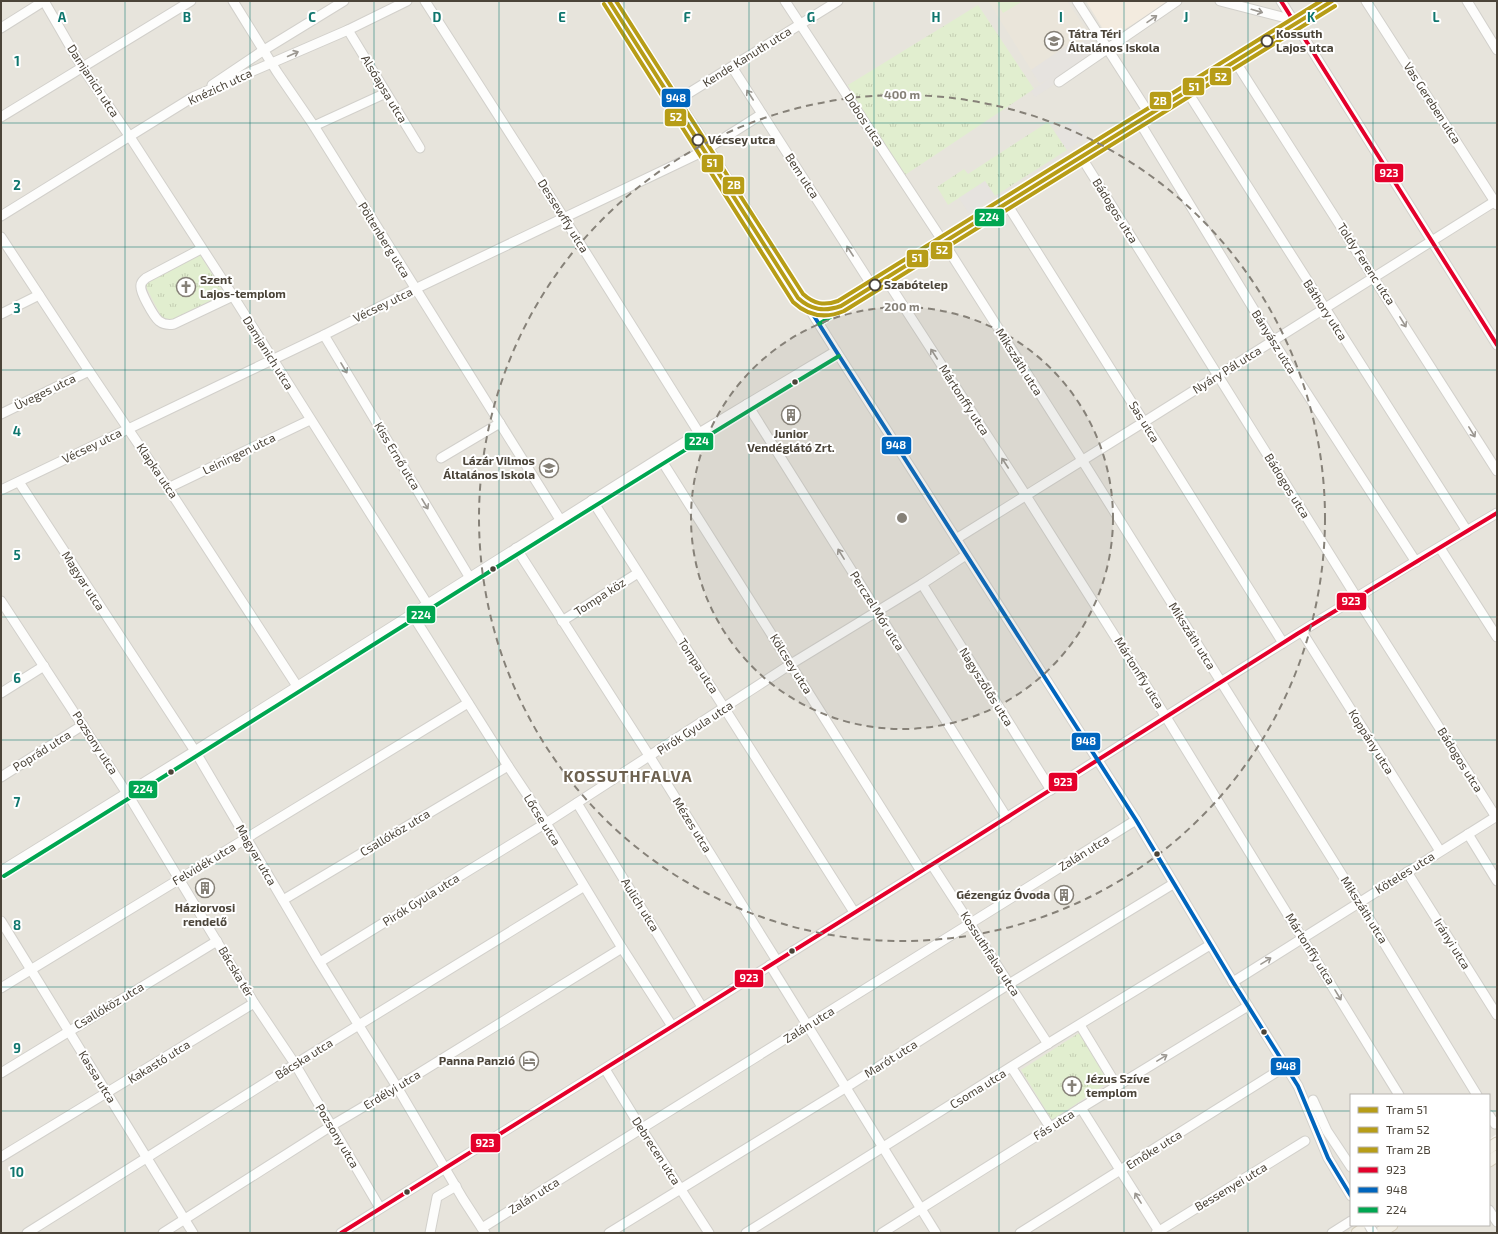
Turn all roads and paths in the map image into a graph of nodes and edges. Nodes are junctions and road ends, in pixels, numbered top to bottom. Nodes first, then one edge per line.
1 (44, 1) edge
2 (191, 1) edge
3 (233, 1) edge
4 (344, 1) edge
5 (408, 1) edge
6 (425, 1) edge
7 (613, 1) edge
8 (785, 1) edge
9 (838, 1) edge
10 (1073, 1) edge
11 (1077, 1) edge
12 (1177, 1) edge
13 (1220, 1) edge
14 (1282, 1) edge
15 (1325, 1) edge
16 (1366, 1) edge
17 (1467, 1) edge
18 (1294, 20) junction
19 (800, 25) junction
20 (1, 28) edge
21 (348, 30) junction
22 (1108, 49) junction
23 (264, 50) junction
24 (1497, 50) edge
25 (1233, 58) junction
26 (272, 64) junction
27 (82, 67) junction
28 (732, 67) junction
29 (1059, 82) dead end
30 (1185, 88) junction
31 (386, 93) junction
32 (193, 97) junction
33 (676, 100) junction
34 (1148, 112) junction
35 (762, 114) junction
36 (1, 117) edge
37 (1137, 118) junction
38 (314, 126) junction
39 (130, 137) junction
40 (420, 148) dead end
41 (709, 149) junction
42 (1080, 155) junction
43 (1005, 201) junction
44 (1496, 202) edge
45 (1, 216) edge
46 (564, 218) junction
47 (1, 237) edge
48 (942, 240) junction
49 (1432, 241) junction
50 (201, 249) junction
51 (884, 276) junction
52 (1375, 277) junction
53 (871, 284) junction
54 (415, 290) junction
55 (40, 295) junction
56 (232, 296) junction
57 (1324, 308) junction
58 (1, 314) edge
59 (816, 319) junction
60 (324, 335) junction
61 (1273, 341) junction
62 (1497, 345) edge
63 (836, 351) junction
64 (273, 359) junction
65 (89, 371) junction
66 (1218, 375) junction
67 (747, 404) junction
68 (1, 414) edge
69 (310, 420) junction
70 (1144, 422) junction
71 (500, 423) junction
72 (129, 428) junction
73 (699, 433) junction
74 (441, 458) dead end
75 (660, 458) junction
76 (1082, 460) junction
77 (1497, 471) edge
78 (19, 482) junction
79 (168, 488) junction
80 (1, 490) edge
81 (1026, 496) junction
82 (592, 500) junction
83 (1497, 513) edge
84 (560, 520) junction
85 (1467, 531) junction
86 (956, 539) junction
87 (516, 548) junction
88 (1440, 548) junction
89 (966, 555) junction
90 (1416, 562) junction
91 (638, 573) junction
92 (470, 578) junction
93 (922, 584) junction
94 (1357, 598) junction
95 (428, 605) junction
96 (3, 608) edge
97 (877, 611) junction
98 (412, 614) junction
99 (562, 621) junction
100 (1302, 632) junction
101 (1497, 638) edge
102 (1283, 643) junction
103 (791, 664) junction
104 (44, 666) junction
105 (1220, 682) junction
106 (297, 686) junction
107 (1, 693) edge
108 (468, 703) junction
109 (724, 708) junction
110 (1166, 717) junction
111 (83, 725) junction
112 (195, 751) junction
113 (650, 757) junction
114 (1097, 760) junction
115 (508, 766) junction
116 (1, 777) edge
117 (1051, 790) junction
118 (127, 792) junction
119 (577, 803) junction
120 (1496, 816) edge
121 (1007, 818) junction
122 (1136, 820) junction
123 (546, 823) junction
124 (1468, 834) junction
125 (247, 838) junction
126 (1440, 851) junction
127 (932, 865) junction
128 (1, 871) edge
129 (921, 871) junction
130 (1407, 872) junction
131 (180, 879) junction
132 (1497, 881) edge
133 (1173, 884) junction
134 (583, 887) junction
135 (283, 900) junction
136 (1359, 902) junction
137 (854, 912) junction
138 (1, 921) edge
139 (970, 924) junction
140 (1303, 938) junction
141 (217, 941) junction
142 (1210, 945) junction
143 (622, 948) junction
144 (320, 962) junction
145 (773, 963) junction
146 (31, 970) junction
147 (1233, 982) junction
148 (1009, 984) junction
149 (1, 988) edge
150 (254, 1003) junction
151 (1248, 1006) junction
152 (702, 1007) junction
153 (1497, 1015) edge
154 (359, 1025) junction
155 (1080, 1025) junction
156 (672, 1026) junction
157 (806, 1026) junction
158 (68, 1030) junction
159 (1048, 1044) junction
160 (295, 1064) junction
161 (1286, 1066) junction
162 (605, 1068) junction
163 (1012, 1068) junction
164 (1, 1073) edge
165 (1117, 1086) junction
166 (397, 1087) junction
167 (845, 1088) junction
168 (107, 1094) junction
169 (1398, 1094) edge
170 (1476, 1094) edge
171 (1313, 1100) dead end
172 (1081, 1108) junction
173 (331, 1126) junction
174 (1050, 1127) junction
175 (641, 1128) junction
176 (1305, 1141) dead end
177 (883, 1148) junction
178 (1, 1157) edge
179 (147, 1157) junction
180 (1350, 1166) edge
181 (445, 1167) junction
182 (1121, 1171) junction
183 (456, 1186) junction
184 (681, 1189) junction
185 (1350, 1194) edge
186 (380, 1208) junction
187 (921, 1209) junction
188 (1490, 1212) edge
189 (185, 1219) junction
190 (1350, 1222) edge
191 (1497, 1222) edge
192 (1380, 1229) edge
193 (483, 1231) edge
194 (1158, 1232) edge
195 (27, 1233) edge
196 (163, 1233) edge
197 (193, 1233) edge
198 (340, 1233) edge
199 (430, 1233) edge
200 (609, 1233) edge
201 (709, 1233) edge
202 (746, 1233) edge
203 (882, 1233) edge
204 (936, 1233) edge
205 (1020, 1233) edge
206 (1332, 1233) edge
207 (1357, 1233) edge

1 - 20 street
1 - 27 street, Damjanich utca
2 - 27 street
3 - 23 street, Pöltenberg utca
4 - 23 street
5 - 21 street, Knézich utca
6 - 46 street, Dessewffy utca
7 - 33 street
8 - 19 street, Dobos utca
9 - 19 street, Kende Kanuth utca
10 - 22 street
11 - 22 street
22 -> 12 street
13 -> 18 street
14 - 18 street
15 - 18 street
16 - 44 street, Vas Gereben utca
17 - 24 street
18 - 25 street
18 - 49 street
19 - 28 street, Kende Kanuth utca
19 - 48 street, Dobos utca
26 -> 21 street, Knézich utca
21 - 31 street, Alsóapsa utca
22 - 29 street
22 - 34 street
23 - 26 street, Pöltenberg utca
23 - 32 street
25 - 30 street
25 - 52 street, Toldy Ferenc utca
26 - 32 street, Knézich utca
26 - 38 street, Pöltenberg utca
27 - 36 street
27 - 39 street, Damjanich utca
28 - 33 street, Kende Kanuth utca
35 -> 28 street, Bem utca
30 - 34 street
30 - 57 street, Báthory utca
31 - 38 street
31 - 40 street, Alsóapsa utca
32 - 39 street, Knézich utca
33 - 41 street
34 - 37 street
35 - 41 street, Vécsey utca
53 -> 35 street, Bem utca
37 - 42 street
37 - 61 street, Bányász utca
38 - 54 street, Pöltenberg utca
39 - 45 street, Knézich utca
39 - 50 street, Damjanich utca
41 - 46 street, Vécsey utca
41 - 59 street
42 - 43 street
42 - 66 street, Bádogos utca
43 - 48 street
43 - 70 street, Sas utca
44 - 49 street, Nyáry Pál utca
46 - 54 street, Vécsey utca
46 - 73 street, Dessewffy utca
47 - 55 street, Klapka utca
48 - 51 street
48 - 76 street, Mikszáth utca
49 - 52 street, Nyáry Pál utca
49 - 62 street
50 - 56 street, Damjanich utca
50 - 56 street
51 - 53 street
81 -> 51 street, Mártonffy utca
52 - 57 street, Nyáry Pál utca
52 -> 77 street, Toldy Ferenc utca
53 - 59 street
54 - 60 street, Vécsey utca
54 - 71 street, Pöltenberg utca
55 - 58 street
55 - 65 street, Klapka utca
56 - 64 street, Damjanich utca
57 - 61 street, Nyáry Pál utca
57 - 85 street, Báthory utca
59 - 63 street
60 - 64 street, Vécsey utca
60 -> 92 street, Kiss Ernő utca
61 - 66 street, Nyáry Pál utca
61 - 90 street, Bányász utca
63 - 67 street
63 - 86 street
64 - 69 street, Damjanich utca
64 - 72 street, Vécsey utca
65 - 68 street, Üveges utca
65 - 72 street, Klapka utca
66 - 70 street, Nyáry Pál utca
66 - 94 street, Bádogos utca
67 - 73 street
97 -> 67 street, Perczel Mór utca
69 - 79 street, Leiningen utca
69 - 95 street, Damjanich utca
70 - 76 street, Nyáry Pál utca
70 - 102 street, Sas utca
71 - 74 street
71 - 84 street, Pöltenberg utca
72 - 78 street, Vécsey utca
72 - 79 street, Klapka utca
73 - 75 street
75 - 82 street
75 - 103 street, Kölcsey utca
76 - 81 street, Nyáry Pál utca
76 - 105 street, Mikszáth utca
78 - 80 street, Vécsey utca
78 - 112 street, Magyar utca
79 - 106 street, Klapka utca
81 - 86 street, Nyáry Pál utca
81 - 110 street, Mártonffy utca
82 - 84 street
82 - 91 street, Tompa utca
83 - 85 street
84 - 87 street
85 - 88 street
86 - 89 street
87 - 92 street
87 - 99 street, Mézes utca
88 - 90 street
88 - 101 street
89 - 93 street, Pirók Gyula utca
89 - 114 street
90 - 94 street
91 - 99 street, Tompa köz
91 - 109 street, Tompa utca
92 - 95 street
93 - 97 street, Pirók Gyula utca
93 - 117 street, Nagyszőlős utca
94 - 100 street
94 - 120 street, Bádogos utca
95 - 98 street
96 - 104 street, Pozsony utca
97 - 103 street, Pirók Gyula utca
97 - 121 street, Perczel Mór utca
98 - 106 street
98 - 108 street, Lőcse utca
99 - 113 street, Mézes utca
100 - 102 street
100 - 126 street, Koppány utca
102 - 105 street
103 - 109 street, Pirók Gyula utca
103 - 129 street, Kölcsey utca
104 - 107 street
104 - 111 street, Pozsony utca
105 - 110 street
105 - 136 street, Mikszáth utca
106 - 112 street
108 - 115 street, Lőcse utca
108 - 125 street, Felvidék utca
109 - 113 street, Pirók Gyula utca
109 - 137 street, Tompa utca
110 - 114 street
110 - 140 street, Mártonffy utca
111 - 116 street, Poprád utca
111 - 118 street, Pozsony utca
112 - 118 street
112 - 125 street, Magyar utca
113 - 119 street, Pirók Gyula utca
113 - 145 street, Mézes utca
114 - 117 street
114 - 122 street
115 - 123 street, Lőcse utca
115 - 135 street, Csallóköz utca
117 - 121 street
118 - 128 street
118 - 131 street, Pozsony utca
119 - 123 street, Pirók Gyula utca
119 - 152 street, Aulich utca
120 - 124 street, Köteles utca
121 - 127 street
122 - 133 street
122 - 139 street, Zalán utca
123 - 134 street, Lőcse utca
123 - 144 street, Pirók Gyula utca
124 - 126 street, Köteles utca
124 - 132 street
125 - 131 street, Felvidék utca
125 - 135 street, Magyar utca
126 - 130 street, Köteles utca
127 - 129 street
127 - 139 street, Kossuthfalva utca
129 - 137 street
130 - 136 street, Köteles utca
130 - 153 street, Irányi utca
131 - 141 street, Bácska tér
131 - 146 street, Felvidék utca
133 - 142 street
133 - 148 street, Marót utca
134 - 143 street, Lőcse utca
134 - 154 street, Bácska utca
135 - 144 street, Magyar utca
136 - 140 street, Köteles utca
136 - 170 street, Mikszáth utca
137 - 145 street
138 - 146 street, Kassa utca
139 - 148 street, Kossuthfalva utca
139 - 157 street, Zalán utca
147 -> 140 street, Köteles utca
140 -> 169 street, Mártonffy utca
141 - 150 street, Bácska tér
141 - 158 street, Csallóköz utca
142 - 147 street
142 - 155 street, Csoma utca
143 - 156 street, Lőcse utca
143 - 166 street, Erdélyi utca
144 - 154 street, Magyar utca
145 - 152 street
145 - 157 street, Mézes utca
146 - 149 street, Felvidék utca
146 - 158 street, Kassa utca
147 - 151 street
148 - 159 street, Kossuthfalva utca
148 - 167 street, Marót utca
150 - 160 street, Bácska tér
150 - 168 street, Kakastó utca
151 - 161 street
165 -> 151 street, Fás utca
152 - 156 street
154 - 160 street, Bácska utca
154 - 166 street, Magyar utca
155 - 159 street, Csoma utca
155 - 165 street
156 - 162 street
157 - 167 street, Mézes utca
157 - 175 street, Zalán utca
158 - 164 street, Csallóköz utca
158 - 168 street, Kassa utca
159 - 163 street, Csoma utca
160 - 173 street, Pozsony utca
160 - 179 street, Bácska utca
161 - 182 street, Emőke utca
161 - 185 street
162 - 175 street, Debrecen utca
162 - 181 street
163 - 174 street
163 - 177 street, Csoma utca
165 - 172 street, Fás utca
166 - 173 street, Erdélyi utca
166 - 181 street, Magyar utca
167 - 177 street, Mézes utca
167 - 184 street, Marót utca
168 - 178 street, Kakastó utca
168 - 179 street, Kassa utca
171 - 180 street
172 - 174 street, Fás utca
172 - 182 street
173 - 186 street, Pozsony utca
173 - 189 street, Erdélyi utca
174 - 187 street, Fás utca
175 - 184 street, Debrecen utca
175 - 193 street, Zalán utca
176 - 194 street, Bessenyei utca
177 - 187 street, Mézes utca
177 - 202 street, Csoma utca
179 - 189 street, Kassa utca
179 - 195 street, Bácska utca
181 - 183 street, Magyar utca
181 - 186 street
194 -> 182 street
182 - 205 street, Emőke utca
183 - 193 street, Magyar utca
183 - 199 street
184 - 200 street, Marót utca
184 - 201 street, Debrecen utca
186 - 198 street
187 - 203 street, Fás utca
187 - 204 street, Mézes utca
188 - 191 street
189 - 196 street, Erdélyi utca
189 - 197 street, Kassa utca
190 - 206 street
192 - 207 main road

